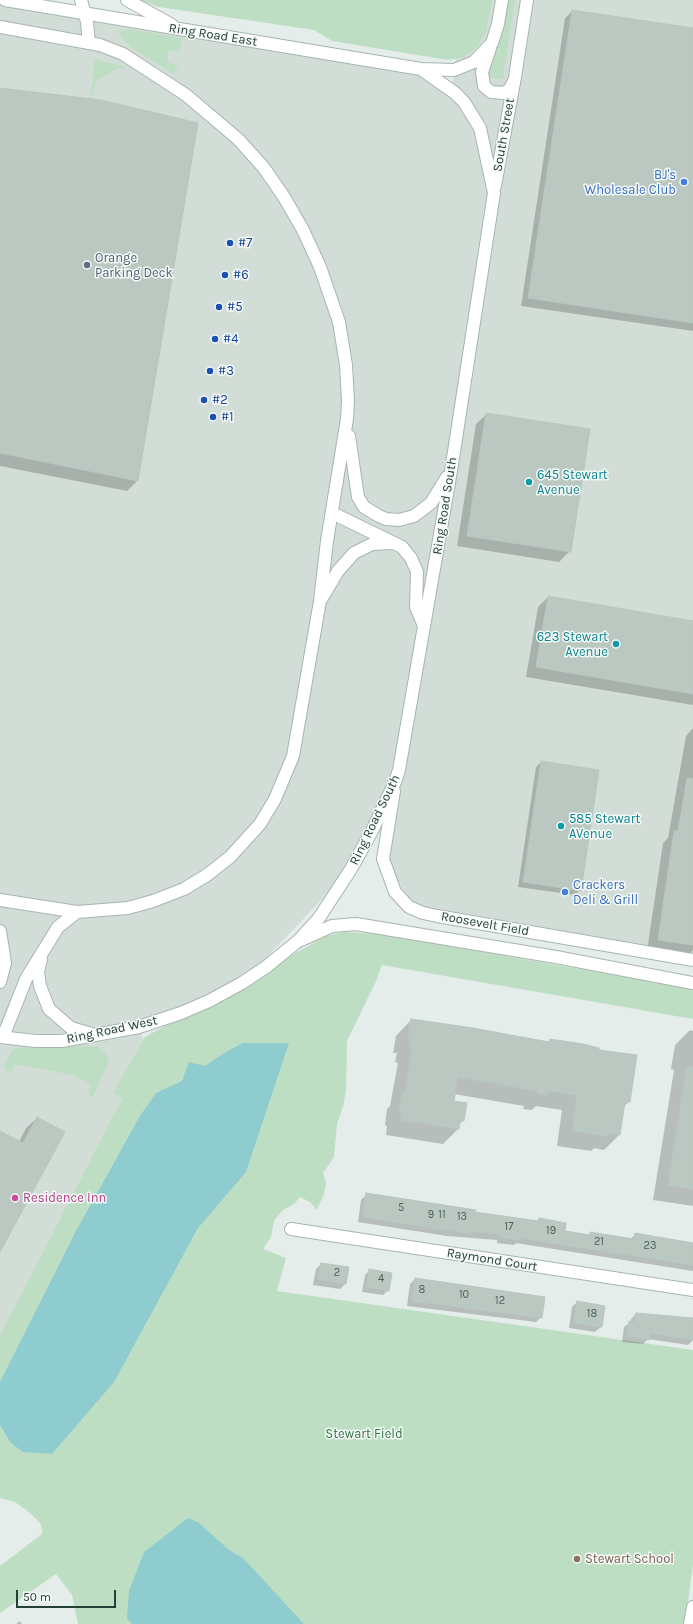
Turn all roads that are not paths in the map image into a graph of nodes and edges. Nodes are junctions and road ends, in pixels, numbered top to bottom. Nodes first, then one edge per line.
1 (5, 0) edge
2 (81, 0) edge
3 (127, 0) edge
4 (502, 0) edge
5 (526, 0) edge
6 (85, 14) junction
7 (0, 27) edge
8 (182, 30) junction
9 (88, 43) junction
10 (492, 43) junction
11 (421, 69) junction
12 (515, 77) junction
13 (494, 193) junction
14 (347, 419) junction
15 (450, 471) junction
16 (332, 513) junction
17 (393, 543) junction
18 (320, 601) junction
19 (424, 626) junction
20 (395, 782) junction
21 (0, 900) edge
22 (77, 912) junction
23 (0, 931) edge
24 (298, 941) junction
25 (43, 950) junction
26 (693, 960) edge
27 (0, 982) edge
28 (693, 983) edge
29 (95, 1035) junction
30 (1, 1037) edge
31 (291, 1229) dead end
32 (693, 1290) edge
33 (693, 1607) edge
34 (690, 1624) edge

1 - 6 street, Ring Road East
2 - 6 street
3 - 8 street
4 - 10 street, South Street
5 - 12 street, South Street
6 - 8 street, Ring Road East
6 - 9 street
7 - 9 street
8 - 11 street, Ring Road East
9 - 14 street
10 - 11 street, South Street
10 - 12 street, South Street
11 - 13 street, Ring Road South
12 - 13 street, South Street
13 - 15 street, Ring Road South
14 - 15 street
14 - 16 street
15 - 19 street, Ring Road South
16 - 17 street
16 - 18 street
17 - 18 street
17 - 19 street
18 - 22 street
19 - 20 street, Ring Road South
20 - 24 street, Ring Road South
20 - 26 street, Roosevelt Field
21 - 22 street
22 - 25 street
23 - 27 street
24 - 28 street, Roosevelt Field
24 - 29 street, Ring Road West
25 - 29 street
25 - 30 street
29 - 30 street, Ring Road West
31 - 32 street, Raymond Court
33 - 34 street

